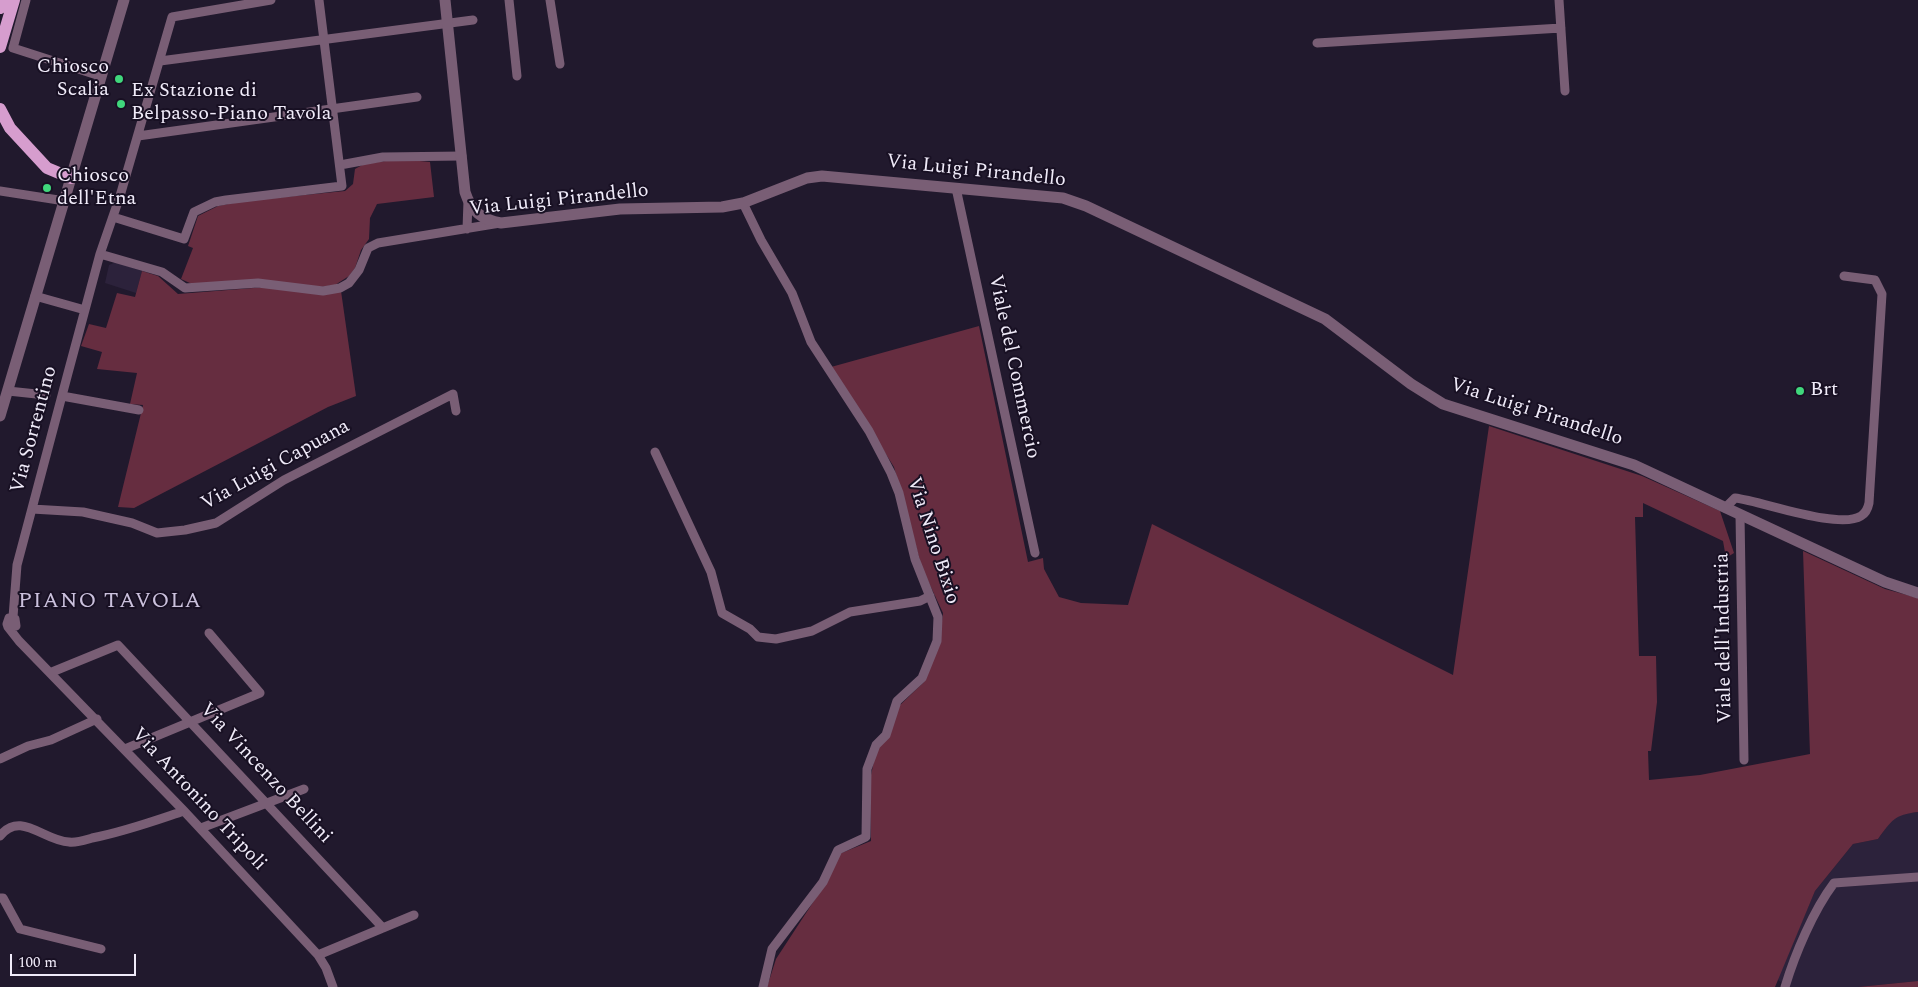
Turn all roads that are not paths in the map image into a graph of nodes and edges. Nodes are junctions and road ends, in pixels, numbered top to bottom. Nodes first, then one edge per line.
1 (2, 0) edge
2 (14, 0) edge
3 (26, 0) edge
4 (124, 0) edge
5 (271, 0) edge
6 (319, 0) edge
7 (445, 0) edge
8 (509, 0) edge
9 (550, 0) edge
10 (1559, 0) edge
11 (0, 8) edge
12 (473, 20) dead end
13 (448, 23) junction
14 (1561, 28) junction
15 (324, 39) junction
16 (1317, 43) dead end
17 (0, 47) edge
18 (160, 61) junction
19 (560, 64) dead end
20 (100, 76) junction
21 (517, 76) dead end
22 (1565, 91) dead end
23 (417, 97) dead end
24 (0, 109) edge
25 (333, 109) junction
26 (138, 136) junction
27 (462, 156) junction
28 (340, 165) junction
29 (71, 178) junction
30 (956, 188) junction
31 (0, 190) edge
32 (65, 201) junction
33 (468, 201) junction
34 (744, 203) junction
35 (113, 217) junction
36 (501, 223) junction
37 (467, 229) junction
38 (100, 254) junction
39 (1844, 276) dead end
40 (35, 296) junction
41 (85, 310) junction
42 (8, 390) junction
43 (46, 395) dead end
44 (62, 396) junction
45 (139, 410) dead end
46 (456, 411) dead end
47 (0, 416) edge
48 (656, 452) dead end
49 (1725, 508) junction
50 (32, 509) junction
51 (1740, 515) junction
52 (1035, 553) dead end
53 (1918, 593) edge
54 (930, 596) junction
55 (8, 620) edge
56 (209, 633) dead end
57 (52, 672) junction
58 (97, 719) junction
59 (192, 722) junction
60 (125, 749) junction
61 (0, 759) edge
62 (1744, 760) dead end
63 (304, 789) dead end
64 (268, 802) junction
65 (184, 811) junction
66 (201, 828) junction
67 (0, 836) edge
68 (1918, 877) edge
69 (0, 898) edge
70 (414, 915) dead end
71 (383, 928) junction
72 (101, 949) dead end
73 (318, 955) junction
74 (332, 983) edge
75 (763, 987) edge
76 (1785, 987) edge

1 - 11 main road
2 - 17 main road
3 - 20 street
4 - 20 street
5 - 18 street, Via Sorrentino
6 - 15 street
7 - 13 street
8 - 21 street
9 - 19 street
10 - 14 street
12 - 13 street
13 - 15 street
13 - 27 street
14 - 16 street
14 - 22 street
15 - 18 street
15 - 25 street
18 - 26 street, Via Sorrentino
20 - 29 street
23 - 25 street
24 - 29 main road
25 - 26 street
25 - 28 street
26 - 35 street, Via Sorrentino
27 - 28 street
27 - 33 street
28 - 35 street
29 - 32 street
30 - 34 street, Via Luigi Pirandello
30 - 49 street, Via Luigi Pirandello
30 - 52 street, Viale del Commercio
31 - 32 street
32 - 40 street
33 - 36 street
33 - 37 street
34 - 36 street, Via Luigi Pirandello
34 - 54 street, Via Nino Bixio
35 - 38 street, Via Sorrentino
36 - 37 street, Via Luigi Pirandello
37 - 38 street, Via Luigi Pirandello
38 - 41 street, Via Sorrentino
39 - 49 street
40 - 41 street
40 - 42 street
41 - 44 street, Via Sorrentino
42 - 43 street
42 - 47 street
44 - 45 street
44 - 50 street, Via Sorrentino
46 - 50 street, Via Luigi Capuana
48 - 54 street
49 - 51 street, Via Luigi Pirandello
50 - 55 street, Via Sorrentino
51 - 53 street, Via Luigi Pirandello
51 - 62 street, Viale dell'Industria
54 - 75 street, Via Nino Bixio
55 - 57 street, Via Antonino Tripoli
56 - 59 street
57 - 58 street, Via Antonino Tripoli
57 - 59 street, Via Vincenzo Bellini
58 - 60 street, Via Antonino Tripoli
58 - 61 street
59 - 60 street
59 - 64 street, Via Vincenzo Bellini
60 - 65 street, Via Antonino Tripoli
63 - 64 street
64 - 66 street
64 - 71 street, Via Vincenzo Bellini
65 - 66 street, Via Antonino Tripoli
65 - 67 street
66 - 73 street, Via Antonino Tripoli
68 - 76 street
69 - 72 street
70 - 71 street
71 - 73 street
73 - 74 street, Via Antonino Tripoli

